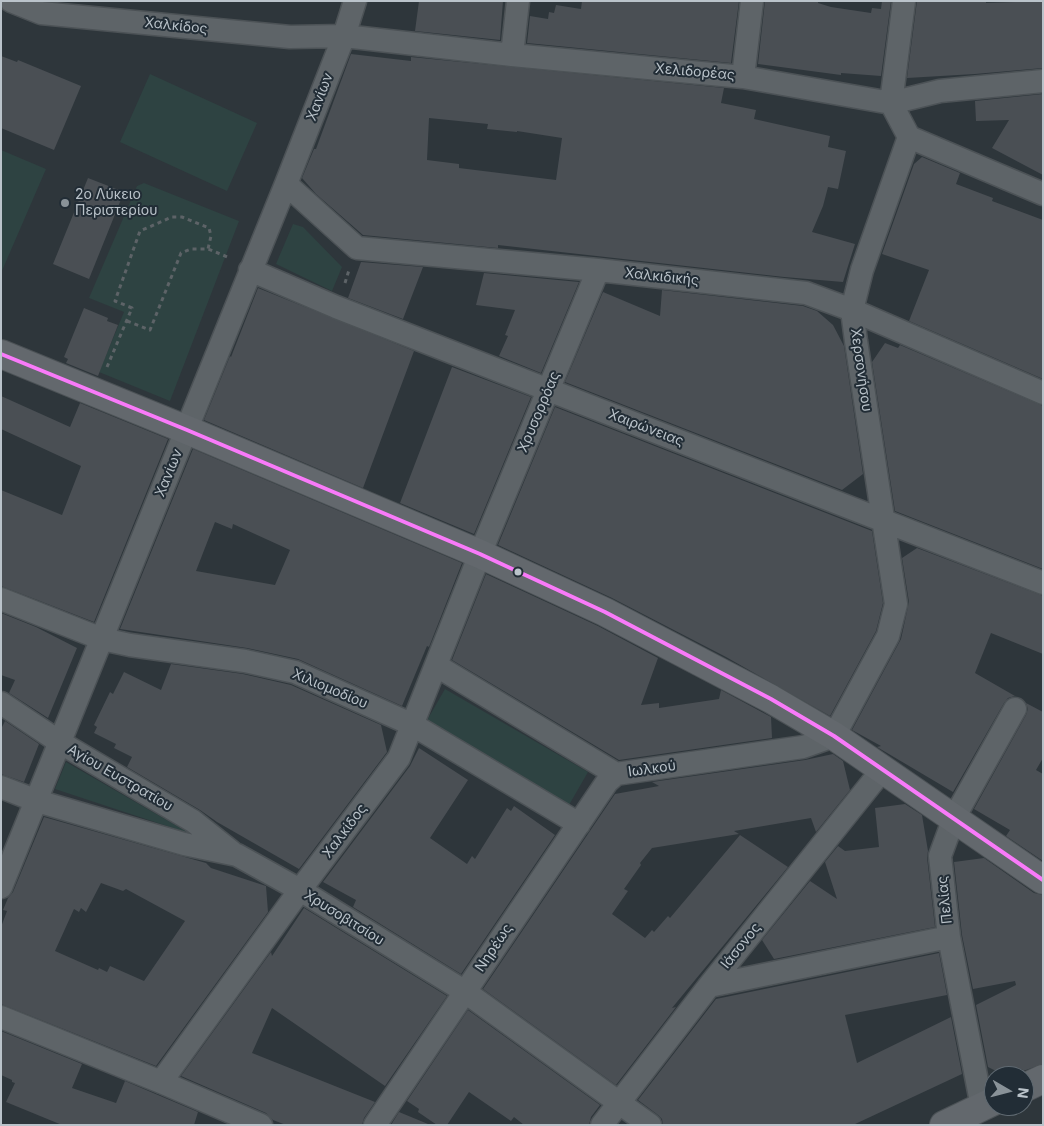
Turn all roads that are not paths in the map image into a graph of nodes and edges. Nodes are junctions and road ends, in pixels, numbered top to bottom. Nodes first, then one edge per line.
1 (11, 1) edge
2 (355, 1) edge
3 (518, 1) edge
4 (752, 1) edge
5 (904, 1) edge
6 (344, 36) junction
7 (512, 55) junction
8 (743, 77) junction
9 (1043, 81) edge
10 (891, 103) junction
11 (909, 137) junction
12 (286, 184) junction
13 (1043, 194) edge
14 (251, 268) junction
15 (598, 270) junction
16 (852, 310) junction
17 (1, 354) edge
18 (548, 390) junction
19 (1043, 393) edge
20 (187, 430) junction
21 (884, 521) junction
22 (480, 554) junction
23 (1043, 583) edge
24 (1, 599) edge
25 (102, 639) junction
26 (437, 666) junction
27 (1, 703) edge
28 (1015, 709) dead end
29 (413, 725) junction
30 (834, 736) junction
31 (60, 743) junction
32 (884, 769) junction
33 (616, 774) junction
34 (1, 787) edge
35 (37, 801) junction
36 (954, 818) junction
37 (579, 824) junction
38 (237, 855) junction
39 (1043, 880) edge
40 (1, 887) edge
41 (300, 890) junction
42 (949, 937) junction
43 (709, 986) junction
44 (464, 992) junction
45 (1, 1017) edge
46 (161, 1082) junction
47 (984, 1087) edge
48 (619, 1102) junction
49 (984, 1106) edge
50 (261, 1125) edge
51 (375, 1125) edge
52 (602, 1125) edge
53 (650, 1125) edge
54 (944, 1125) edge

1 - 6 street, Χαλκίδος
2 - 6 street, Χανίων
3 - 7 street
4 - 8 street
5 - 10 street
6 - 7 street, Χελιδορέας
6 - 12 street, Χανίων
7 - 8 street, Χελιδορέας
8 - 10 street, Χελιδορέας
9 - 10 street, Χελιδορέας
10 - 11 street
11 - 13 street
11 - 16 street, Χερσονήσου
12 - 14 street, Χανίων
12 - 15 street, Χαλκιδικής
14 - 18 street, Χαιρώνειας
14 - 20 street, Χανίων
15 - 16 street, Χαλκιδικής
15 - 18 street, Χρυσορρόας
16 - 19 street, Χαλκιδικής
16 - 21 street, Χερσονήσου
17 - 20 street
18 - 21 street, Χαιρώνειας
18 - 22 street, Χρυσορρόας
20 - 22 street
20 - 25 street, Χανίων
21 - 23 street, Χαιρώνειας
21 - 30 street, Χερσονήσου
22 - 26 street, Χαλκίδος
22 - 30 street
24 - 25 street, Χιλιομοδίου
25 - 29 street, Χιλιομοδίου
25 - 31 street, Χανίων
26 - 29 street, Χαλκίδος
26 - 33 street, Ιωλκού
27 - 31 street, Αγίου Ευστρατίου
28 - 36 street, Πελίας
29 - 37 street, Χιλιομοδίου
29 - 41 street, Χαλκίδος
30 - 32 street
30 - 33 street, Ιωλκού
31 - 35 street, Χανίων
31 - 38 street, Αγίου Ευστρατίου
32 - 36 street
32 - 43 street, Ιάσονος
33 - 37 street, Νηρέως
34 - 35 street, Χρυσοβιτσίου
35 - 38 street, Χρυσοβιτσίου
35 - 40 street, Χανίων
36 - 39 street
36 - 42 street, Πελίας
37 - 44 street, Νηρέως
38 - 41 street, Χρυσοβιτσίου
41 - 44 street, Χρυσοβιτσίου
41 - 46 street, Χαλκίδος
42 - 43 street
42 - 47 street, Πελίας
43 - 48 street, Ιάσονος
44 - 48 street, Χρυσοβιτσίου
44 - 51 street, Νηρέως
45 - 46 street
46 - 50 street
48 - 52 street, Ιάσονος
48 - 53 street, Χρυσοβιτσίου
49 - 54 street

